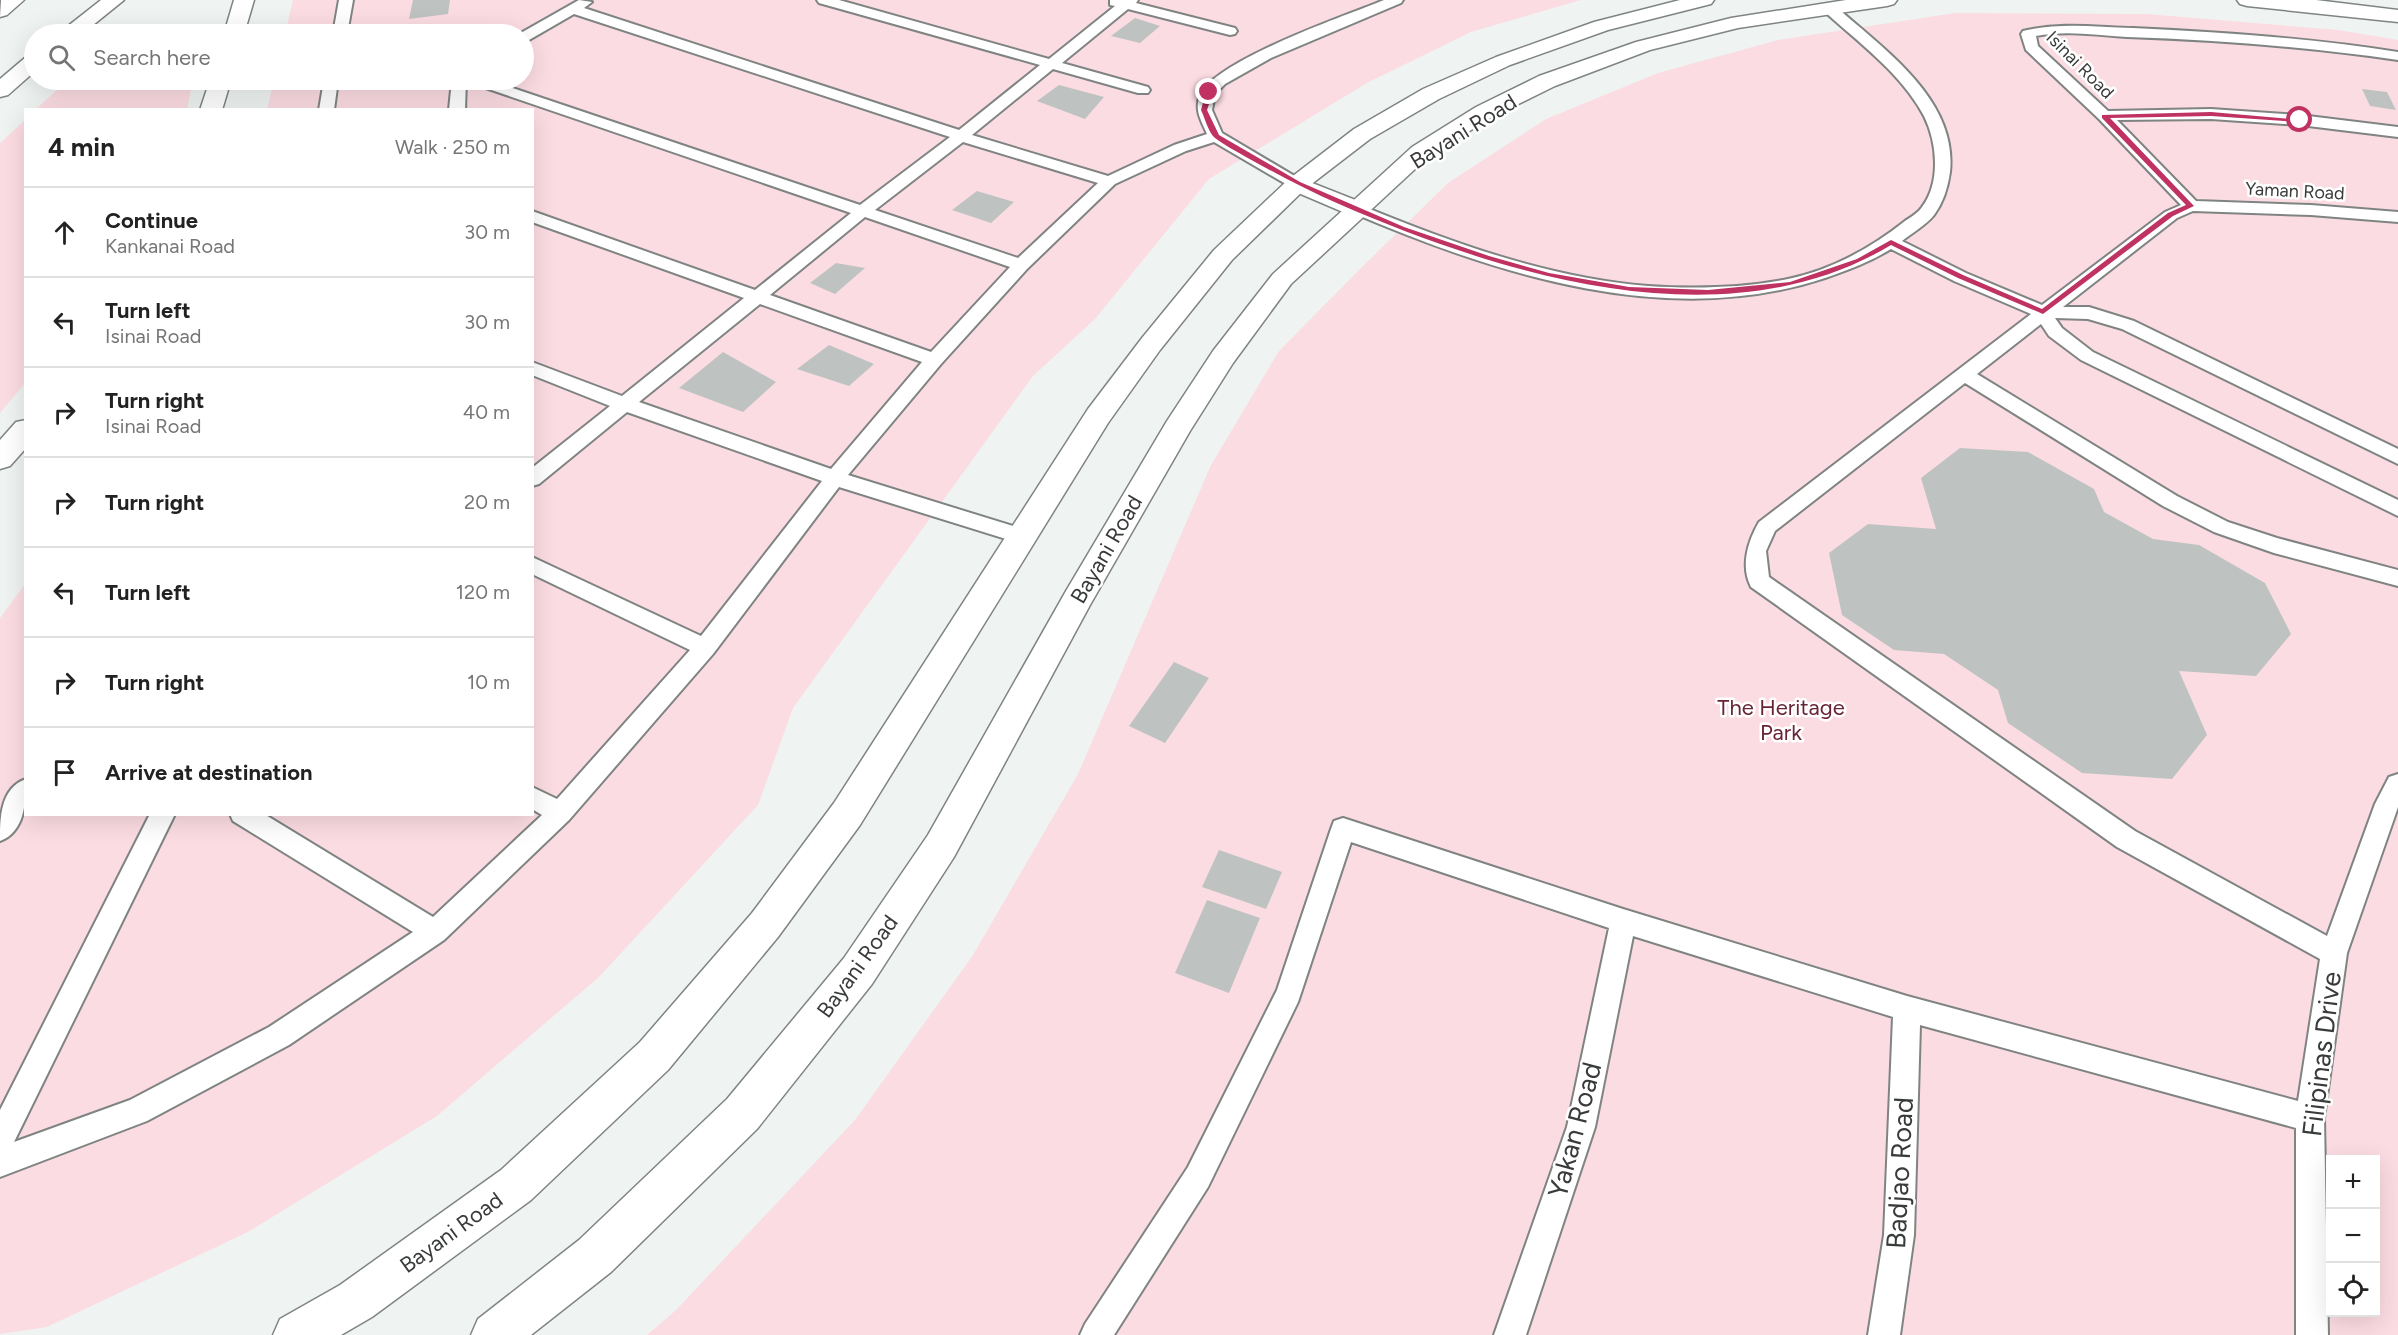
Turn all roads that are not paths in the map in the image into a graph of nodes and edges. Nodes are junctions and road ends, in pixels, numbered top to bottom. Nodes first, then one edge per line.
1 (114, 0) edge
2 (244, 0) edge
3 (346, 0) edge
4 (589, 0) edge
5 (824, 0) edge
6 (1108, 0) edge
7 (1396, 0) edge
8 (1704, 0) edge
9 (1887, 0) edge
10 (2247, 0) edge
11 (1128, 2) edge
12 (1825, 4) edge
13 (572, 9) junction
14 (2398, 16) edge
15 (83, 24) edge
16 (237, 24) edge
17 (342, 24) edge
18 (534, 31) edge
19 (1230, 31) dead end
20 (2398, 56) edge
21 (1050, 65) junction
22 (24, 70) edge
23 (0, 90) edge
24 (217, 90) edge
25 (330, 90) edge
26 (458, 90) edge
27 (506, 90) edge
28 (1143, 90) dead end
29 (212, 108) edge
30 (326, 108) edge
31 (457, 108) edge
32 (2104, 116) junction
33 (2398, 132) edge
34 (961, 136) junction
35 (1216, 136) junction
36 (1109, 181) junction
37 (1297, 184) junction
38 (2191, 206) junction
39 (864, 210) junction
40 (1359, 210) junction
41 (534, 217) edge
42 (2398, 217) edge
43 (1891, 242) junction
44 (1021, 265) junction
45 (757, 298) junction
46 (2043, 312) junction
47 (934, 360) junction
48 (534, 369) edge
49 (1963, 374) junction
50 (622, 405) junction
51 (24, 431) edge
52 (2398, 457) edge
53 (0, 459) edge
54 (534, 477) edge
55 (834, 479) junction
56 (2398, 509) edge
57 (1022, 536) junction
58 (534, 566) edge
59 (2398, 578) edge
60 (705, 648) junction
61 (2398, 784) edge
62 (24, 792) edge
63 (534, 798) edge
64 (560, 813) junction
65 (162, 816) edge
66 (245, 816) edge
67 (0, 830) edge
68 (1623, 921) junction
69 (435, 932) junction
70 (2334, 953) junction
71 (1907, 1009) junction
72 (2310, 1118) junction
73 (0, 1140) edge
74 (0, 1162) edge
75 (296, 1335) edge
76 (494, 1335) edge
77 (1096, 1335) edge
78 (1509, 1335) edge
79 (1884, 1335) edge
80 (2312, 1335) edge

1 - 15 main road
2 - 16 main road
3 - 17 lane
4 - 13 lane
5 - 21 lane
6 - 11 lane
7 - 35 lane
8 - 37 main road, Bayani Road
9 - 12 main road, Bayani Road
10 - 14 main road
11 - 19 lane
11 - 21 lane
12 - 40 main road, Bayani Road
12 - 43 lane
13 - 18 lane
13 - 34 lane
20 - 32 lane, Isinai Road
21 - 28 lane
21 - 34 lane
22 - 23 main road
24 - 29 main road
25 - 30 lane
26 - 31 lane
27 - 39 lane
32 - 33 lane
32 - 38 lane, Isinai Road
34 - 36 lane
34 - 39 lane
35 - 36 lane
35 - 37 lane
36 - 44 lane
37 - 40 main road
37 - 57 main road, Bayani Road
38 - 42 lane, Yaman Road
38 - 46 lane
39 - 44 lane
39 - 45 lane
40 - 43 lane
40 - 76 main road, Bayani Road
41 - 45 lane
43 - 46 lane
44 - 47 lane
45 - 47 lane
45 - 50 lane
46 - 49 lane
46 - 52 lane
46 - 56 lane
47 - 55 lane
48 - 50 lane
49 - 59 lane
49 - 70 lane
50 - 54 lane
50 - 55 lane
51 - 53 main road
55 - 57 lane
55 - 60 lane
57 - 75 main road, Bayani Road
58 - 60 lane
60 - 64 lane
61 - 70 lane, Filipinas Drive
62 - 67 lane
63 - 64 lane
64 - 69 lane
65 - 73 lane
66 - 69 lane
68 - 71 lane
68 - 77 lane
68 - 78 lane, Yakan Road
69 - 74 lane
70 - 72 lane, Filipinas Drive
71 - 72 lane
71 - 79 lane, Badjao Road
72 - 80 lane, Filipinas Drive

